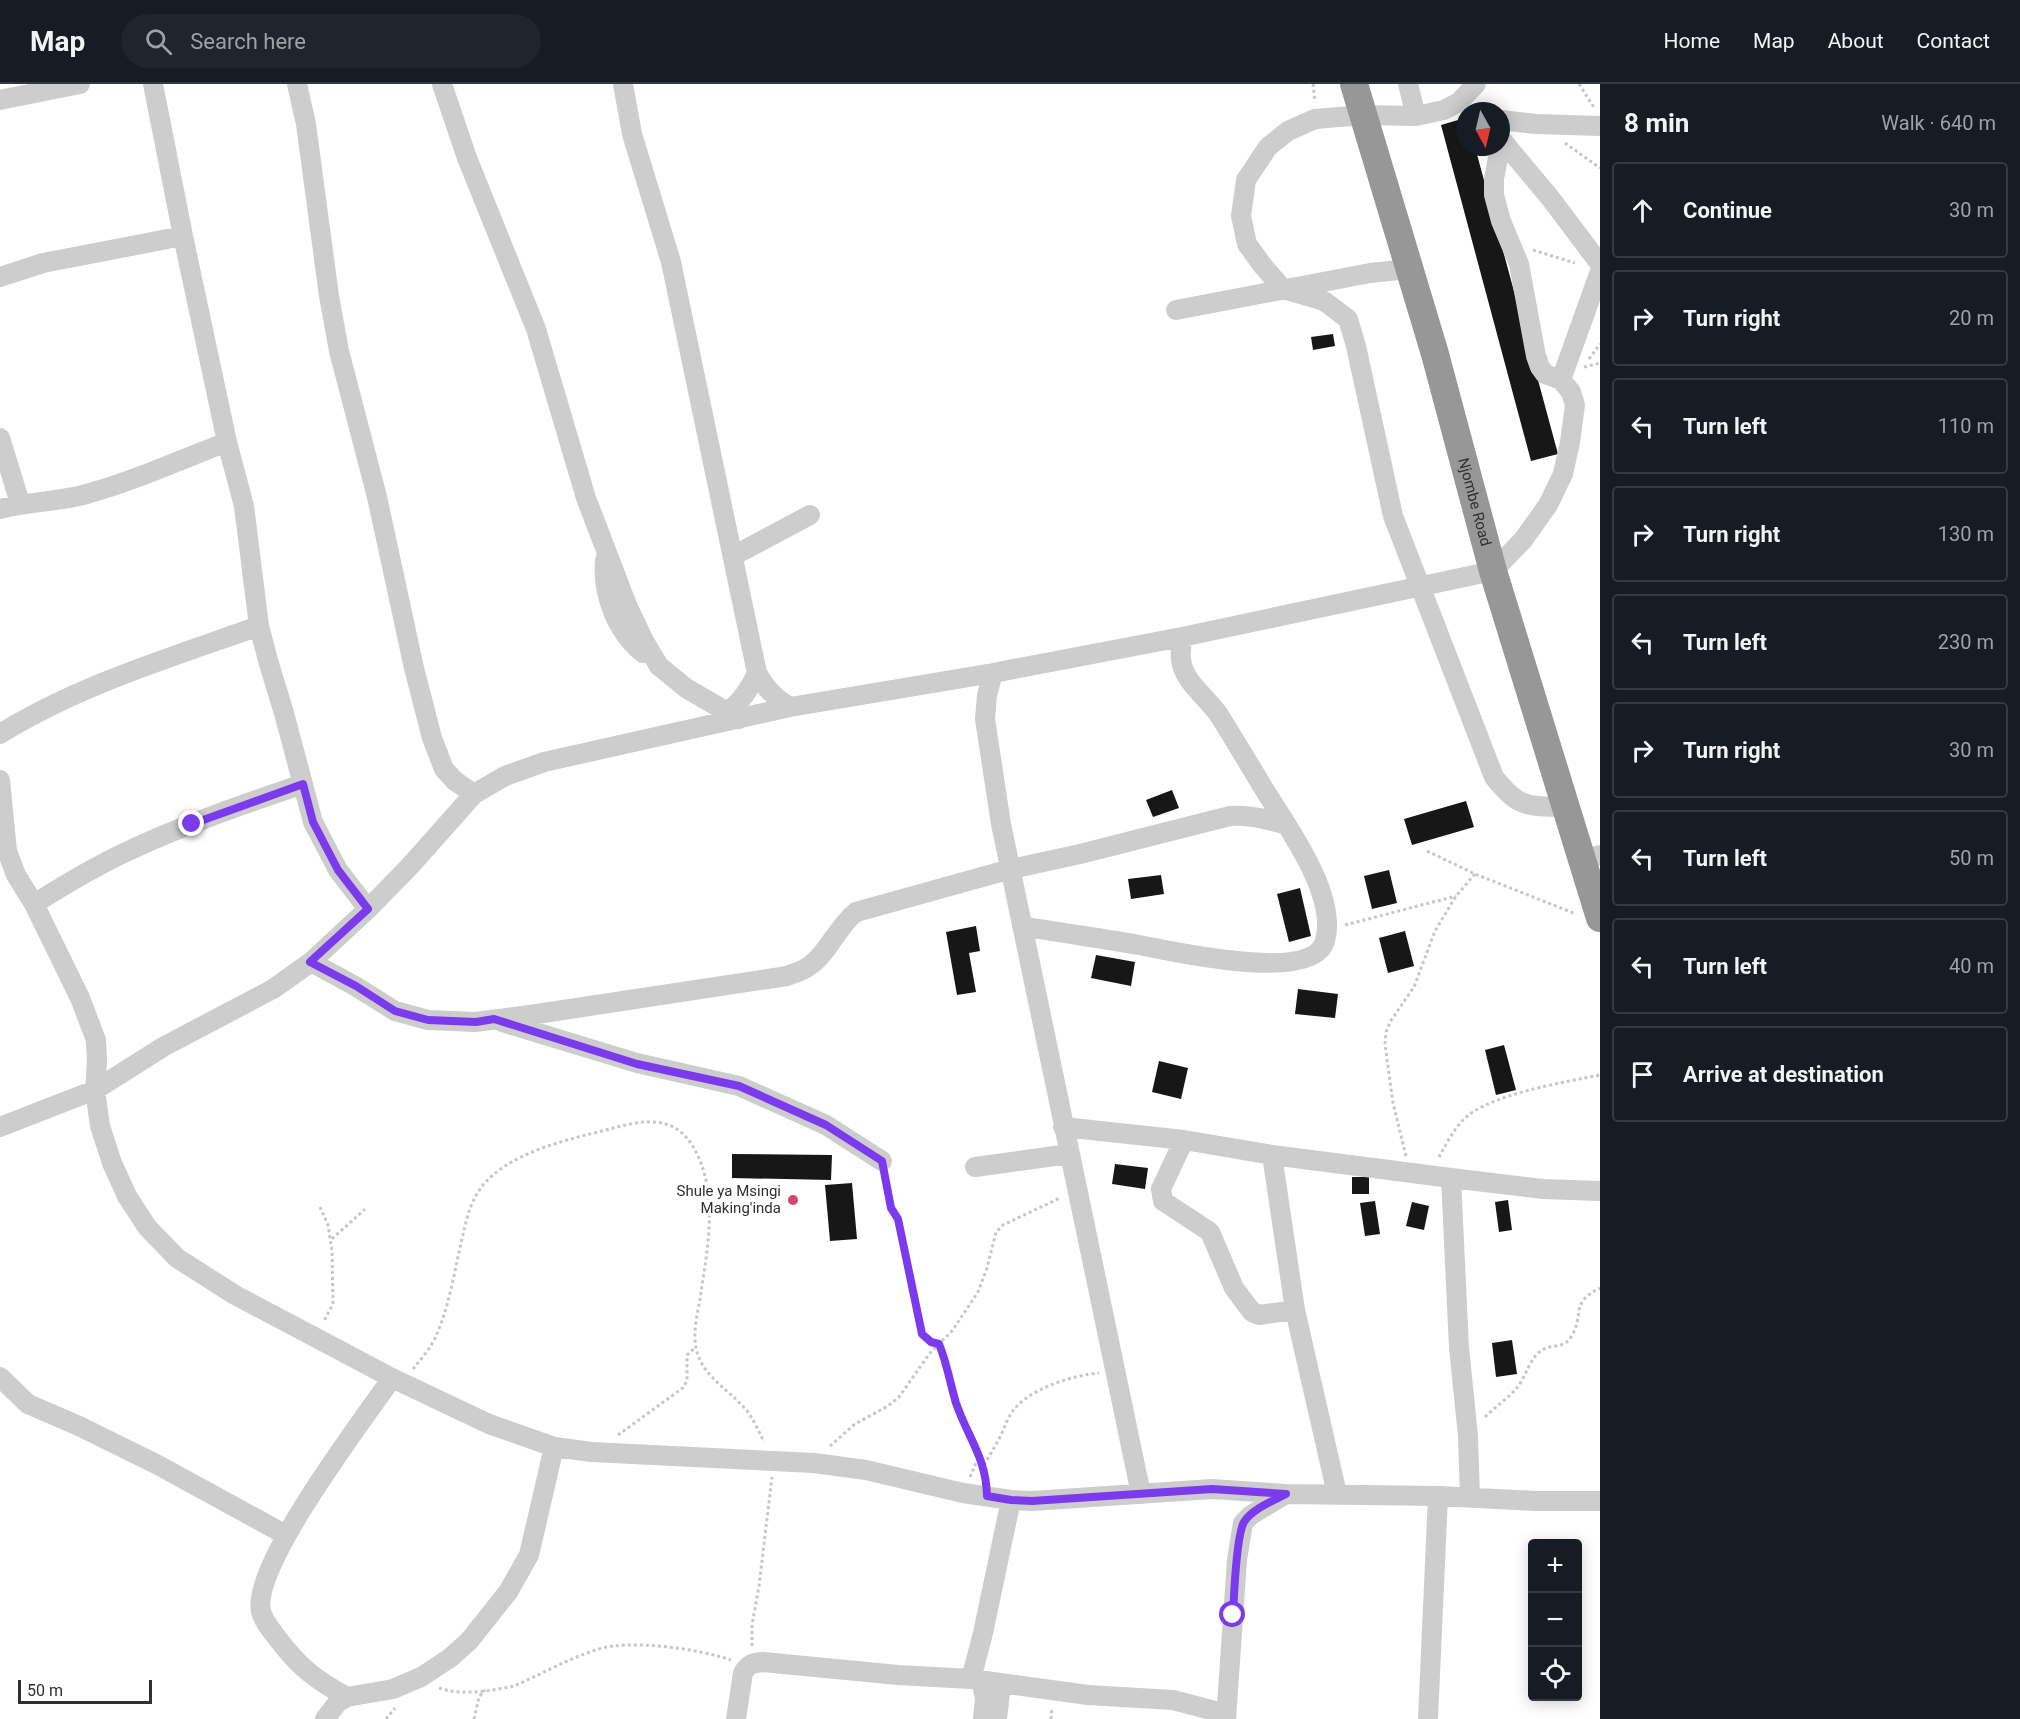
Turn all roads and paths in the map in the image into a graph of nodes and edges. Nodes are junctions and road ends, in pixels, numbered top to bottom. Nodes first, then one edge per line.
1 (80, 84) edge
2 (153, 84) edge
3 (297, 84) edge
4 (442, 84) edge
5 (623, 84) edge
6 (1354, 84) edge
7 (1408, 84) edge
8 (1476, 84) edge
9 (1580, 84) edge
10 (32, 88) edge
11 (0, 100) edge
12 (1469, 102) edge
13 (1456, 108) edge
14 (1363, 115) junction
15 (1416, 116) junction
16 (1598, 119) edge
17 (1510, 121) edge
18 (1565, 143) dead end
19 (1510, 150) edge
20 (1498, 156) edge
21 (1600, 168) edge
22 (183, 236) junction
23 (1512, 246) junction
24 (1600, 264) edge
25 (1409, 269) junction
26 (1600, 271) edge
27 (0, 277) edge
28 (1283, 290) junction
29 (1176, 310) dead end
30 (1600, 363) edge
31 (1584, 368) dead end
32 (1561, 380) junction
33 (0, 438) edge
34 (227, 442) junction
35 (20, 503) junction
36 (0, 509) edge
37 (810, 515) dead end
38 (733, 555) junction
39 (1493, 571) junction
40 (1420, 587) junction
41 (259, 626) junction
42 (1182, 636) junction
43 (757, 673) junction
44 (993, 673) junction
45 (790, 707) junction
46 (732, 716) junction
47 (0, 734) edge
48 (0, 780) edge
49 (303, 784) junction
50 (474, 794) junction
51 (1566, 807) junction
52 (1287, 825) junction
53 (1427, 850) dead end
54 (1591, 858) edge
55 (1011, 869) junction
56 (1474, 874) junction
57 (1456, 896) junction
58 (34, 904) junction
59 (368, 909) junction
60 (1589, 916) edge
61 (1022, 926) junction
62 (1327, 929) junction
63 (310, 962) junction
64 (494, 1019) junction
65 (1600, 1075) edge
66 (95, 1090) junction
67 (0, 1127) edge
68 (1063, 1127) junction
69 (1184, 1140) junction
70 (1069, 1154) junction
71 (1272, 1155) junction
72 (882, 1161) joint
73 (975, 1167) dead end
74 (1420, 1173) junction
75 (1074, 1177) junction
76 (1451, 1178) junction
77 (1600, 1191) edge
78 (320, 1207) dead end
79 (365, 1209) dead end
80 (332, 1239) junction
81 (1600, 1288) edge
82 (1295, 1310) junction
83 (310, 1335) junction
84 (939, 1344) junction
85 (696, 1347) junction
86 (1116, 1371) junction
87 (396, 1380) junction
88 (1, 1383) edge
89 (1468, 1436) junction
90 (554, 1447) junction
91 (592, 1452) junction
92 (980, 1454) junction
93 (772, 1460) junction
94 (814, 1463) junction
95 (984, 1465) junction
96 (963, 1493) junction
97 (1141, 1494) junction
98 (1286, 1494) junction
99 (1337, 1494) junction
100 (987, 1496) junction
101 (1438, 1496) junction
102 (1470, 1498) junction
103 (1011, 1500) junction
104 (1600, 1502) edge
105 (286, 1535) junction
106 (750, 1665) junction
107 (421, 1677) junction
108 (976, 1680) junction
109 (1002, 1684) junction
110 (485, 1690) junction
111 (347, 1697) junction
112 (1226, 1716) edge
113 (325, 1719) edge
114 (474, 1719) edge
115 (736, 1719) edge
116 (983, 1719) edge
117 (997, 1719) edge
118 (1428, 1719) edge

1 - 10 street
2 - 22 street
3 - 50 street
4 - 46 street
5 - 38 street
6 - 14 highway, Njombe Road
7 - 15 street
8 - 12 street
9 - 16 path
10 - 11 street
13 - 15 street
14 - 15 street
14 - 25 highway, Njombe Road
14 - 28 street
16 - 17 street
18 - 21 path
19 - 24 street
20 - 23 street
22 - 27 street
22 - 34 street
23 - 26 path
23 - 32 street
25 - 28 street
25 - 39 highway, Njombe Road
26 - 32 street
28 - 29 street
28 - 40 street
30 - 31 path
32 - 39 street
33 - 35 street
34 - 35 street
34 - 41 street
35 - 36 street
37 - 38 street
38 - 43 street
39 - 40 street
39 - 51 highway, Njombe Road
40 - 42 street
40 - 51 street
41 - 47 street
41 - 49 street
42 - 44 street
42 - 52 street
43 - 45 street
43 - 46 street
44 - 45 street
44 - 55 street
45 - 46 street
46 - 50 street
48 - 58 street
49 - 58 street
49 - 59 street
50 - 59 street
51 - 54 highway, Njombe Road
52 - 55 street
52 - 62 street
53 - 56 path
54 - 60 highway, Njombe Road
55 - 61 street
55 - 64 street
56 - 57 path
56 - 60 path
57 - 62 path
57 - 74 path
58 - 66 street
59 - 63 street
61 - 62 street
61 - 68 street
63 - 64 street
63 - 66 street
64 - 72 street
65 - 74 path
66 - 67 street
66 - 83 street
68 - 69 street
68 - 70 street
69 - 71 street
69 - 82 street
70 - 73 street
70 - 75 street
71 - 74 street
71 - 82 street
72 - 84 path
74 - 76 street
75 - 84 path
75 - 86 street
76 - 77 street
76 - 89 street
78 - 80 path
79 - 80 path
80 - 83 path
81 - 89 path
82 - 99 street
83 - 87 street
84 - 92 path
84 - 94 path
85 - 87 path
85 - 91 path
85 - 93 path
86 - 95 path
86 - 97 street
87 - 90 street
87 - 105 street
88 - 105 street
89 - 102 street
90 - 91 street
90 - 107 street
91 - 93 street
92 - 95 path
92 - 96 path
93 - 94 street
93 - 106 path
94 - 96 street
95 - 100 path
96 - 100 street
97 - 98 street
97 - 103 street
98 - 99 street
98 - 112 street
99 - 101 street
100 - 103 street
101 - 102 street
101 - 118 street
102 - 104 street
103 - 108 street
105 - 111 street
106 - 108 street
106 - 110 path
106 - 115 street
107 - 110 path
107 - 111 street
108 - 109 street
108 - 116 street
109 - 112 street
109 - 117 street
110 - 114 path
111 - 113 street

